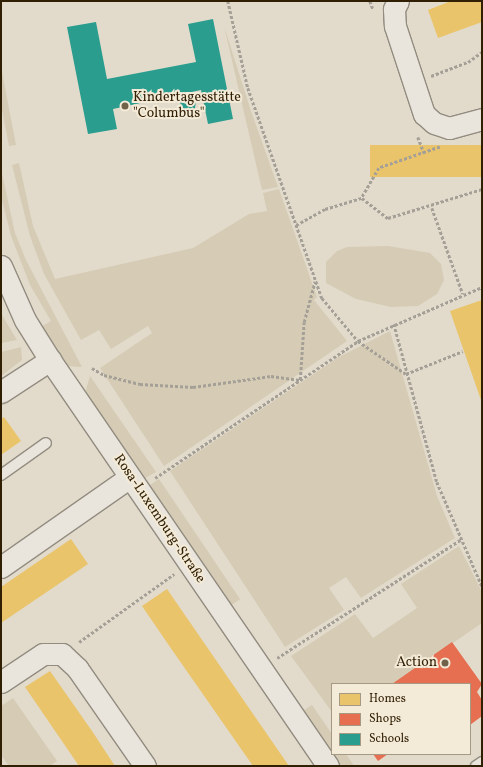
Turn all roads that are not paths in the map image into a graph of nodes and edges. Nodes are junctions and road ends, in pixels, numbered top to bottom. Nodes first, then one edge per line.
1 (398, 1) edge
2 (482, 119) edge
3 (1, 266) edge
4 (50, 360) junction
5 (1, 392) edge
6 (46, 443) dead end
7 (1, 475) edge
8 (134, 484) junction
9 (1, 567) edge
10 (1, 682) edge
11 (482, 762) edge
12 (145, 766) edge
13 (328, 766) edge
14 (476, 766) edge

1 - 2 street
3 - 4 street, Rosa-Luxemburg-Straße
4 - 5 street
4 - 8 street, Rosa-Luxemburg-Straße
6 - 7 lane
8 - 9 street
8 - 13 street, Rosa-Luxemburg-Straße
10 - 12 street
11 - 14 lane

